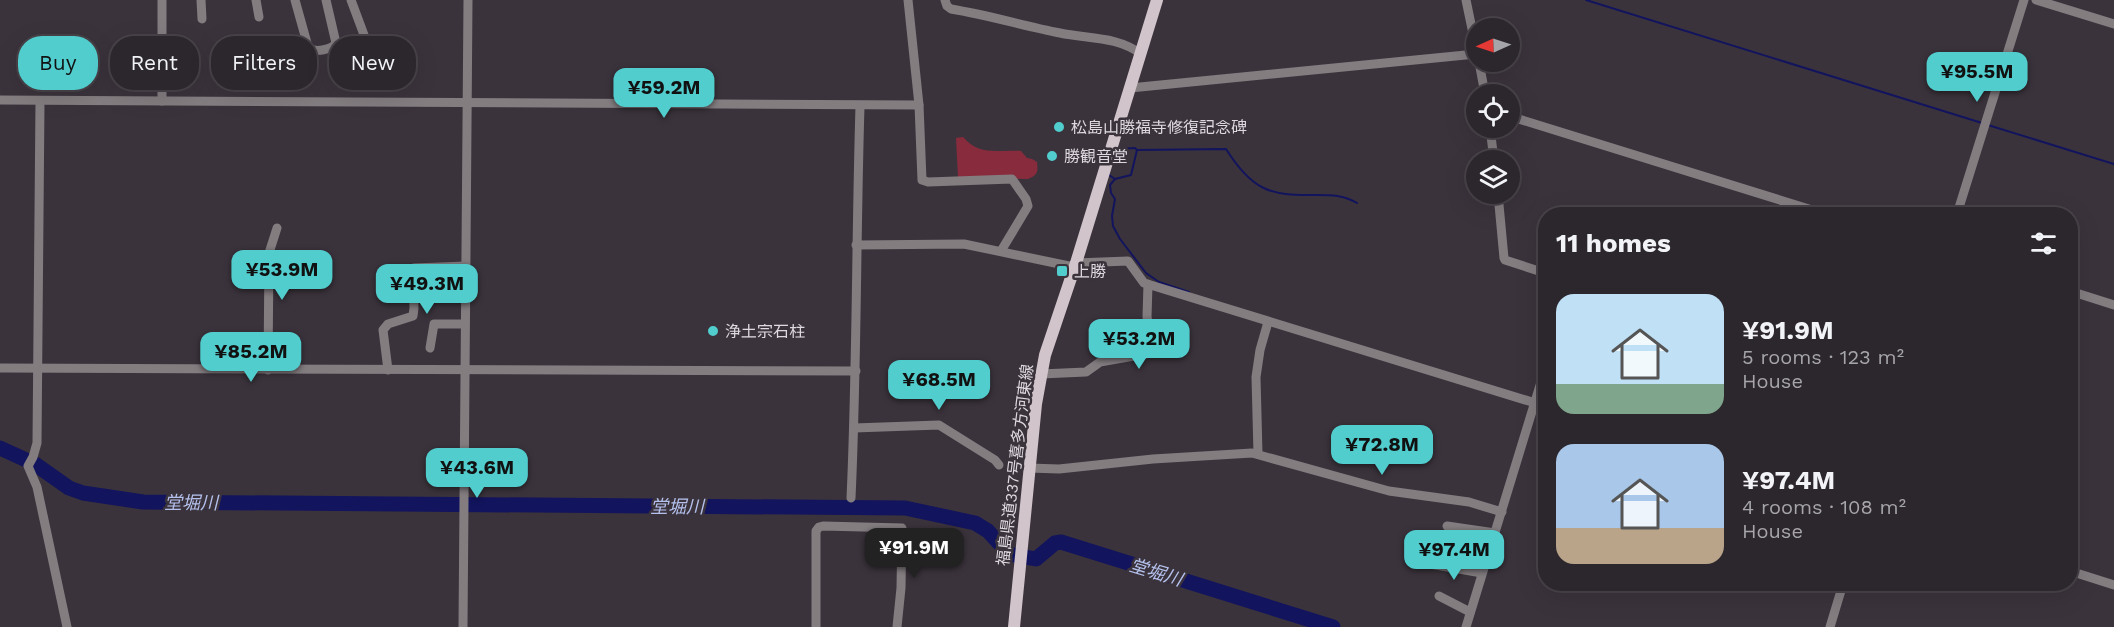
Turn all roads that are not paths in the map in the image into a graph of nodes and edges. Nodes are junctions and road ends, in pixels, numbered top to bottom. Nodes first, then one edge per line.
1 (162, 0) edge
2 (201, 0) edge
3 (256, 0) edge
4 (295, 0) edge
5 (326, 0) edge
6 (351, 0) edge
7 (468, 0) edge
8 (908, 0) edge
9 (945, 0) edge
10 (1157, 0) edge
11 (1466, 0) edge
12 (2024, 0) edge
13 (2036, 0) edge
14 (259, 17) dead end
15 (1470, 18) edge
16 (202, 19) dead end
17 (2114, 24) edge
18 (365, 36) edge
19 (1141, 54) junction
20 (1466, 55) edge
21 (1130, 88) junction
22 (0, 100) edge
23 (40, 101) junction
24 (162, 101) junction
25 (469, 104) junction
26 (919, 105) junction
27 (860, 106) junction
28 (1520, 119) edge
29 (1499, 204) edge
30 (1802, 207) edge
31 (1959, 207) edge
32 (277, 228) dead end
33 (856, 245) junction
34 (1001, 251) junction
35 (1075, 265) junction
36 (466, 266) junction
37 (1538, 270) edge
38 (1148, 284) junction
39 (2078, 294) edge
40 (2114, 305) edge
41 (1268, 322) junction
42 (465, 324) junction
43 (430, 348) dead end
44 (0, 368) edge
45 (38, 368) junction
46 (268, 370) junction
47 (388, 370) junction
48 (465, 371) junction
49 (856, 371) junction
50 (1041, 374) junction
51 (1538, 391) edge
52 (1534, 403) junction
53 (1538, 404) edge
54 (854, 428) junction
55 (1258, 454) junction
56 (999, 465) dead end
57 (1029, 468) junction
58 (852, 498) dead end
59 (1502, 512) junction
60 (1447, 526) dead end
61 (1495, 533) junction
62 (1430, 564) dead end
63 (1482, 573) junction
64 (2078, 574) edge
65 (2114, 585) edge
66 (1841, 591) edge
67 (1439, 596) dead end
68 (1470, 612) junction
69 (67, 627) edge
70 (463, 627) edge
71 (816, 627) edge
72 (897, 627) edge
73 (1014, 627) edge
74 (1466, 627) edge
75 (1830, 627) edge

1 - 24 street
2 - 16 street
3 - 14 street
4 - 5 street
6 - 18 street
7 - 25 street
8 - 26 street
9 - 19 street
10 - 19 main road, 福島県道337号喜多方河東線
11 - 15 street
12 - 31 street
13 - 17 street
19 - 21 main road, 福島県道337号喜多方河東線
20 - 21 street
21 - 35 main road, 福島県道337号喜多方河東線
22 - 23 street
23 - 24 street
23 - 45 street
24 - 25 street
25 - 27 street
25 - 36 street
26 - 27 street
26 - 34 street
27 - 33 street
28 - 30 street
29 - 37 street
32 - 46 street
33 - 34 street
33 - 49 street
34 - 35 street
35 - 38 street
35 - 50 main road, 福島県道337号喜多方河東線
36 - 42 street
36 - 47 street
38 - 41 street
38 - 50 street
39 - 40 street
41 - 52 street
41 - 55 street
42 - 43 street
42 - 48 street
44 - 45 street
45 - 46 street
45 - 69 street
46 - 47 street
47 - 48 street
48 - 49 street
48 - 70 street
49 - 54 street
50 - 57 main road, 福島県道337号喜多方河東線
51 - 52 street
52 - 53 street
52 - 59 street
54 - 56 street
54 - 58 street
55 - 57 street
55 - 59 street
57 - 73 main road, 福島県道337号喜多方河東線
59 - 61 street
60 - 61 street
61 - 63 street
62 - 63 street
63 - 68 street
64 - 65 street
66 - 75 street
67 - 68 street
68 - 74 street
71 - 72 street

